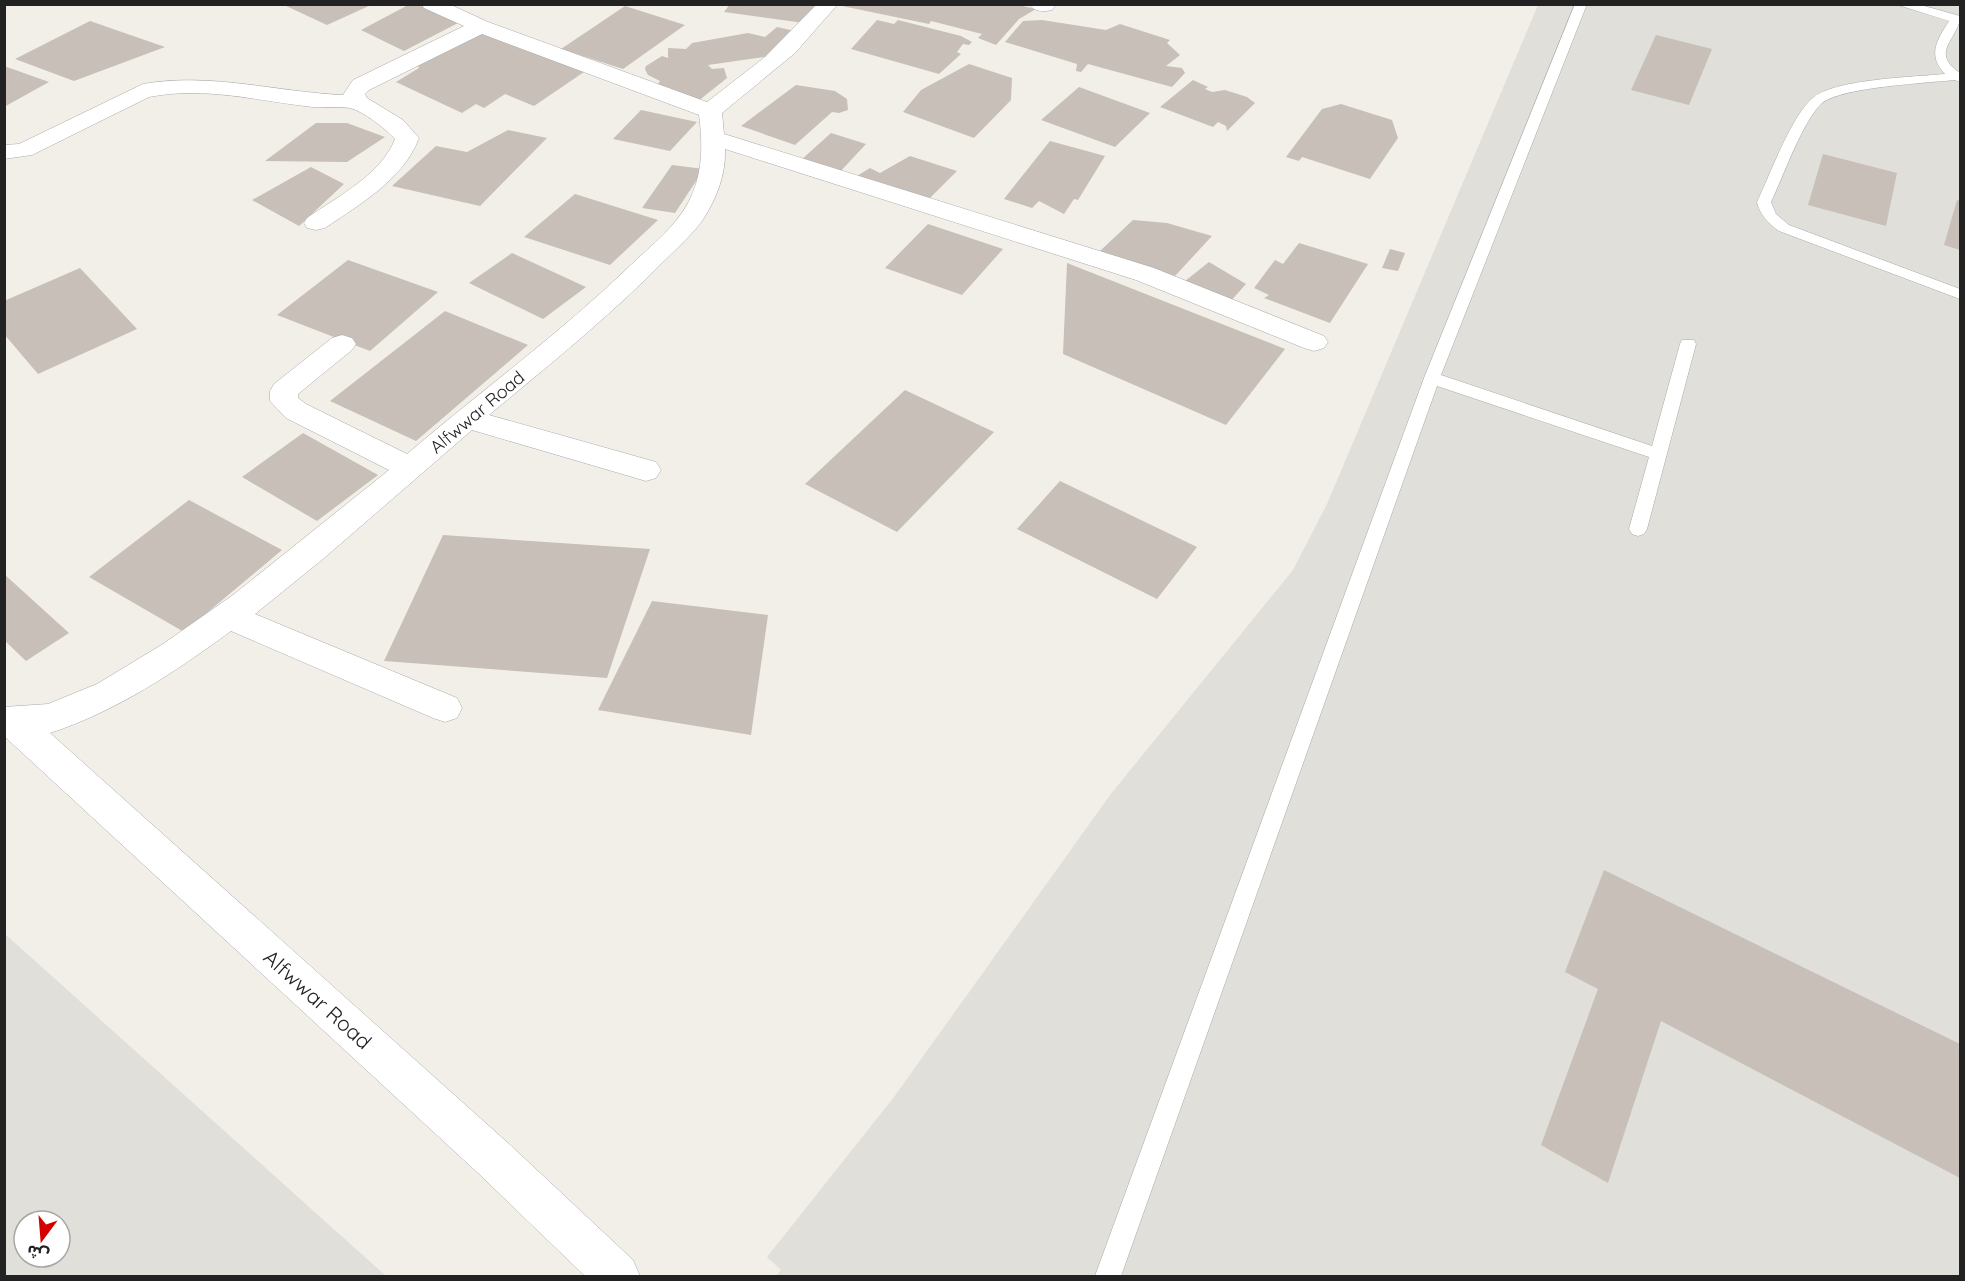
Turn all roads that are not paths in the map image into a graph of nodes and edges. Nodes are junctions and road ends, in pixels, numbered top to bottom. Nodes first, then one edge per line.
1 (431, 4) edge
2 (828, 4) edge
3 (1581, 4) edge
4 (1901, 4) edge
5 (1958, 20) edge
6 (481, 26) junction
7 (1959, 77) edge
8 (357, 102) junction
9 (712, 125) junction
10 (4, 152) edge
11 (316, 223) dead end
12 (1960, 294) edge
13 (1314, 342) dead end
14 (342, 344) dead end
15 (1688, 344) dead end
16 (1432, 378) junction
17 (467, 419) junction
18 (1658, 454) junction
19 (411, 468) junction
20 (646, 470) dead end
21 (1638, 530) dead end
22 (230, 617) junction
23 (445, 708) dead end
24 (11, 723) edge
25 (617, 1276) edge
26 (1108, 1276) edge

1 - 6 street
2 - 9 street
3 - 16 lane
4 - 5 lane
5 - 7 lane
6 - 8 street
6 - 9 street
7 - 12 lane
8 - 10 street
8 - 11 street
9 - 13 street
9 - 17 street, Alfwwar Road
14 - 19 street
15 - 18 lane
16 - 18 lane
16 - 26 lane
17 - 19 street, Alfwwar Road
17 - 20 street
18 - 21 lane
19 - 22 street, Alfwwar Road
22 - 23 street
22 - 24 street, Alfwwar Road
24 - 25 street, Alfwwar Road

